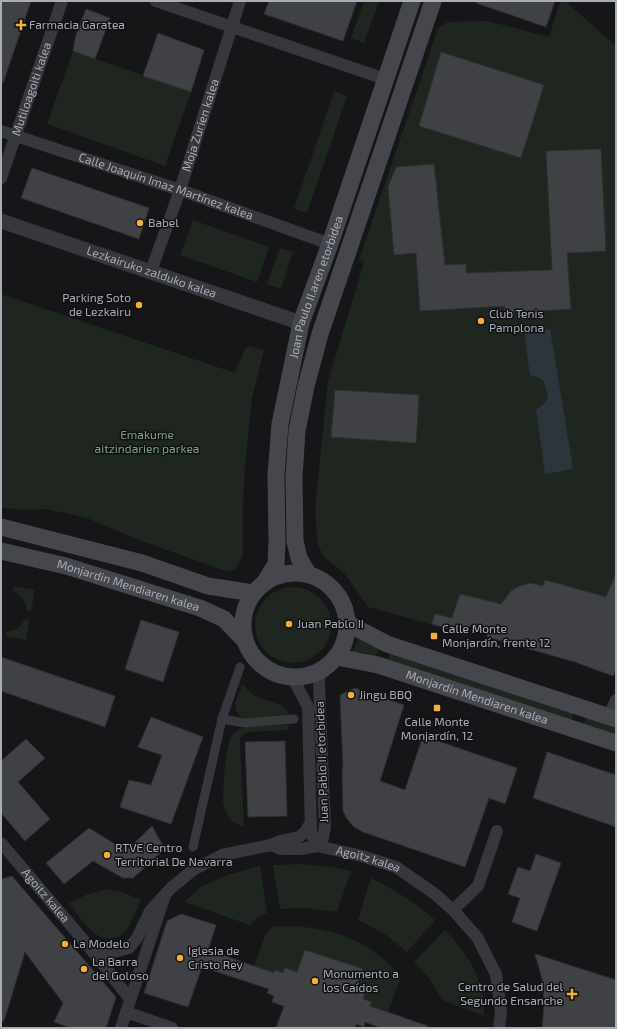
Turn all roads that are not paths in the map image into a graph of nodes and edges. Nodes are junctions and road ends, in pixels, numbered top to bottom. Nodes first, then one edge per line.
1 (62, 1) edge
2 (156, 1) edge
3 (240, 1) edge
4 (412, 1) edge
5 (432, 1) edge
6 (231, 27) junction
7 (385, 79) junction
8 (1, 131) edge
9 (16, 136) junction
10 (1, 178) edge
11 (180, 190) junction
12 (1, 221) edge
13 (330, 244) junction
14 (151, 271) junction
15 (302, 323) junction
16 (1, 527) edge
17 (1, 551) edge
18 (308, 574) junction
19 (265, 582) junction
20 (253, 593) junction
21 (347, 623) junction
22 (245, 641) junction
23 (337, 657) junction
24 (240, 667) dead end
25 (320, 672) junction
26 (293, 678) junction
27 (616, 700) edge
28 (612, 718) edge
29 (222, 719) junction
30 (294, 719) dead end
31 (616, 743) edge
32 (310, 822) junction
33 (497, 831) dead end
34 (1, 843) edge
35 (271, 846) junction
36 (317, 846) junction
37 (193, 847) dead end
38 (164, 896) junction
39 (453, 910) junction
40 (90, 948) junction
41 (130, 999) junction
42 (126, 1012) junction
43 (121, 1028) edge
44 (172, 1028) edge
45 (499, 1028) edge

1 - 9 street, Mutiloagoiti kalea
2 - 6 street
3 - 6 street, Moja Zurien kalea
4 - 7 main road, Joan Paulo II.aren etorbidea
5 - 18 main road, Joan Paulo II.aren etorbidea
6 - 7 street
6 - 11 street, Moja Zurien kalea
7 - 13 main road, Joan Paulo II.aren etorbidea
8 - 9 street, Calle Joaquín Imaz Martínez kalea
9 - 10 street, Mutiloagoiti kalea
9 - 11 street, Calle Joaquín Imaz Martínez kalea
11 - 13 street, Calle Joaquín Imaz Martínez kalea
11 - 14 street, Moja Zurien kalea
12 - 14 street, Lezkairuko zalduko kalea
13 - 15 main road, Joan Paulo II.aren etorbidea
14 - 15 street, Lezkairuko zalduko kalea
15 - 19 main road, Joan Paulo II.aren etorbidea
16 - 20 main road, Monjardin Mendiaren kalea
17 - 22 main road, Monjardin Mendiaren kalea
18 - 19 main road
18 - 21 main road
19 - 20 main road
20 - 22 main road
21 - 23 main road
21 - 28 main road, Monjardin Mendiaren kalea
22 - 26 main road
23 - 25 main road
23 - 31 main road, Monjardin Mendiaren kalea
24 - 29 street
25 - 26 main road
25 - 36 street, Juan Pablo II etorbidea
26 - 32 street, Juan Pablo II etorbidea
27 - 28 street
29 - 30 street
29 - 37 street
32 - 35 street, Agoitz kalea
32 - 36 street, Juan Pablo II etorbidea
33 - 39 street
34 - 40 street, Agoitz kalea
35 - 36 street, Agoitz kalea
35 - 38 street, Agoitz kalea
36 - 39 street, Agoitz kalea
38 - 40 street, Agoitz kalea
38 - 41 street
39 - 45 street, Agoitz kalea
40 - 41 street, Agoitz kalea
41 - 42 street
42 - 43 street
42 - 44 street

